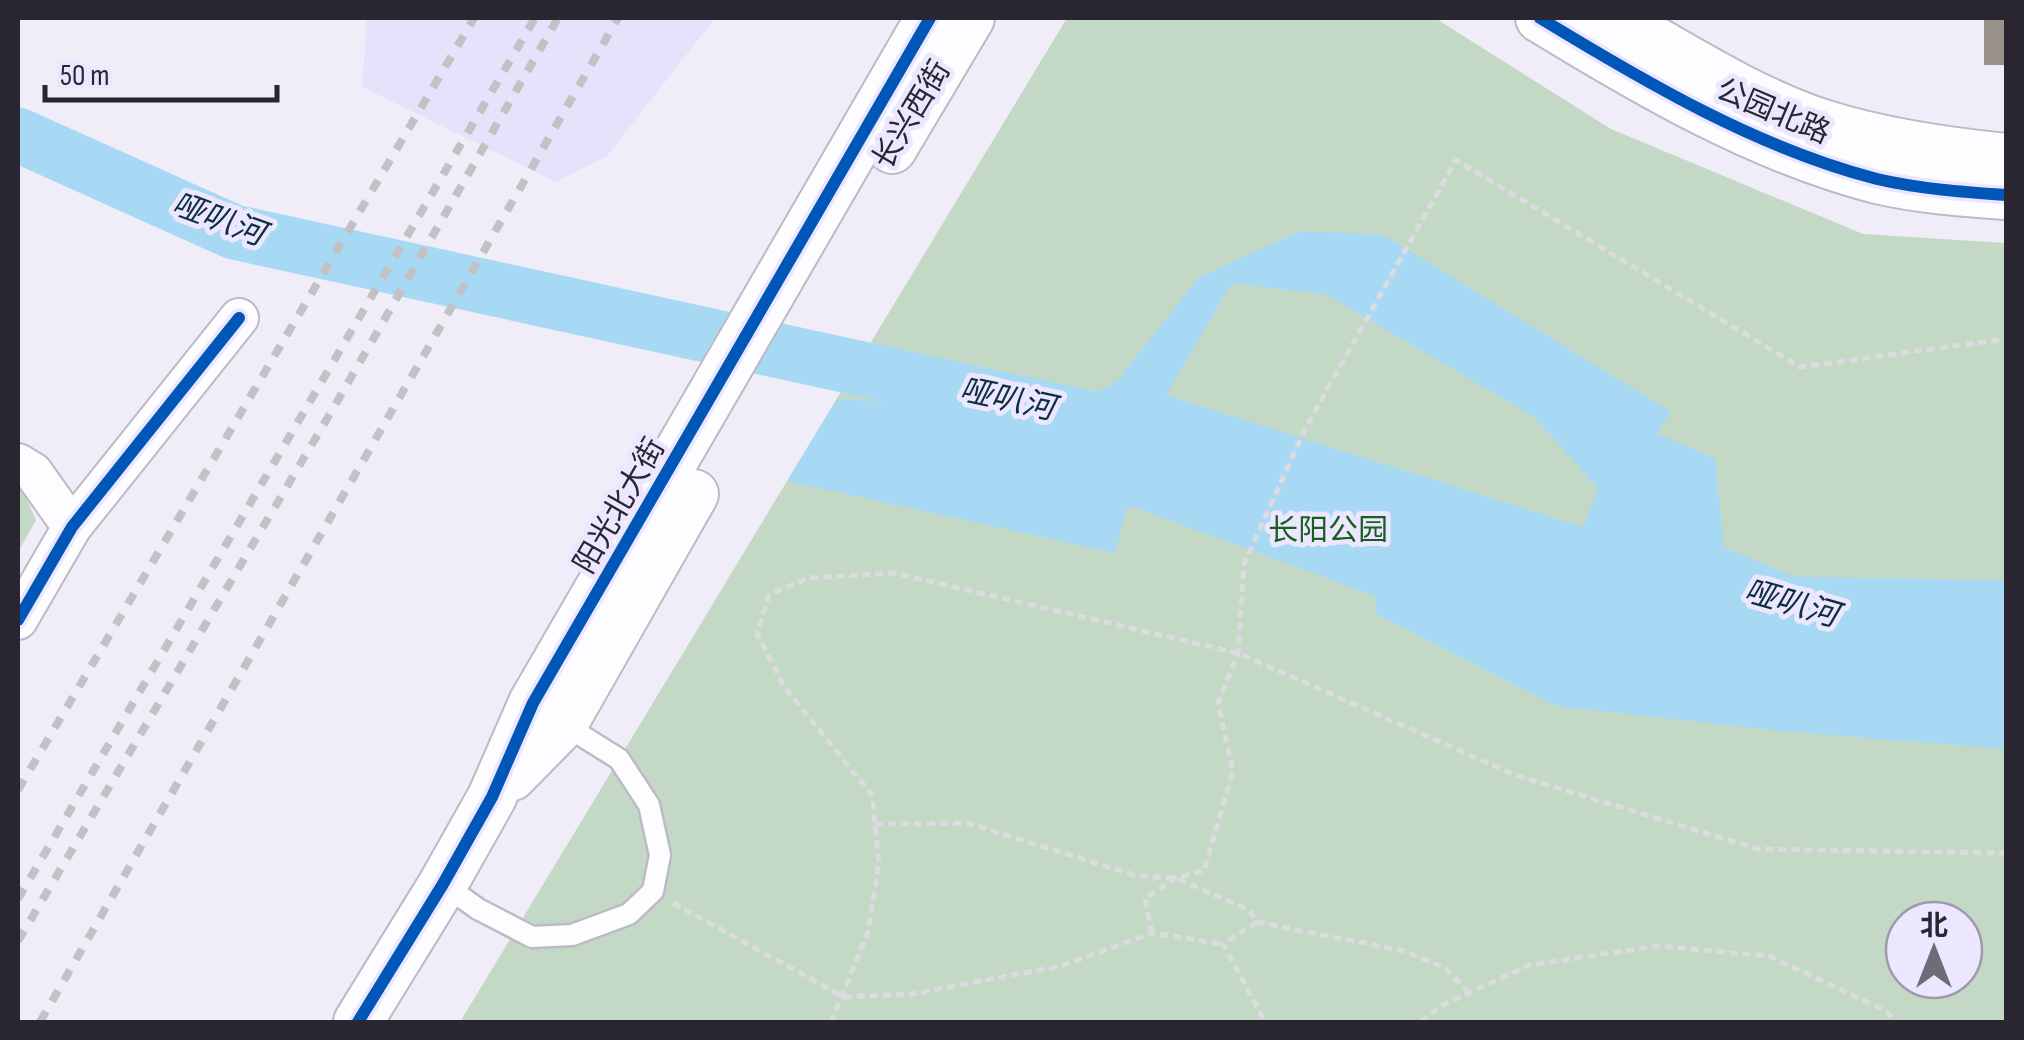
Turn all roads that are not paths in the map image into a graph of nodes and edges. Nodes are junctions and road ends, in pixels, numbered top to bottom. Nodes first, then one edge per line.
1 (930, 18) edge
2 (970, 18) edge
3 (1540, 18) edge
4 (1616, 18) edge
5 (2006, 158) edge
6 (2006, 195) edge
7 (836, 212) junction
8 (239, 318) dead end
9 (18, 463) edge
10 (72, 528) junction
11 (651, 536) junction
12 (18, 620) edge
13 (563, 724) junction
14 (492, 796) junction
15 (444, 884) junction
16 (358, 1022) edge

1 - 7 street, 阳光北大街
2 - 7 street, 长兴西街
3 - 6 street, 公园北路
4 - 5 street, 公园北路
7 - 11 street, 阳光北大街
8 - 10 street
9 - 10 street
10 - 12 street
11 - 13 street, 阳光北大街
11 - 14 street, 阳光北大街
13 - 14 street, 阳光北大街
13 - 15 lane
14 - 15 street, 阳光北大街
15 - 16 street, 阳光北大街

